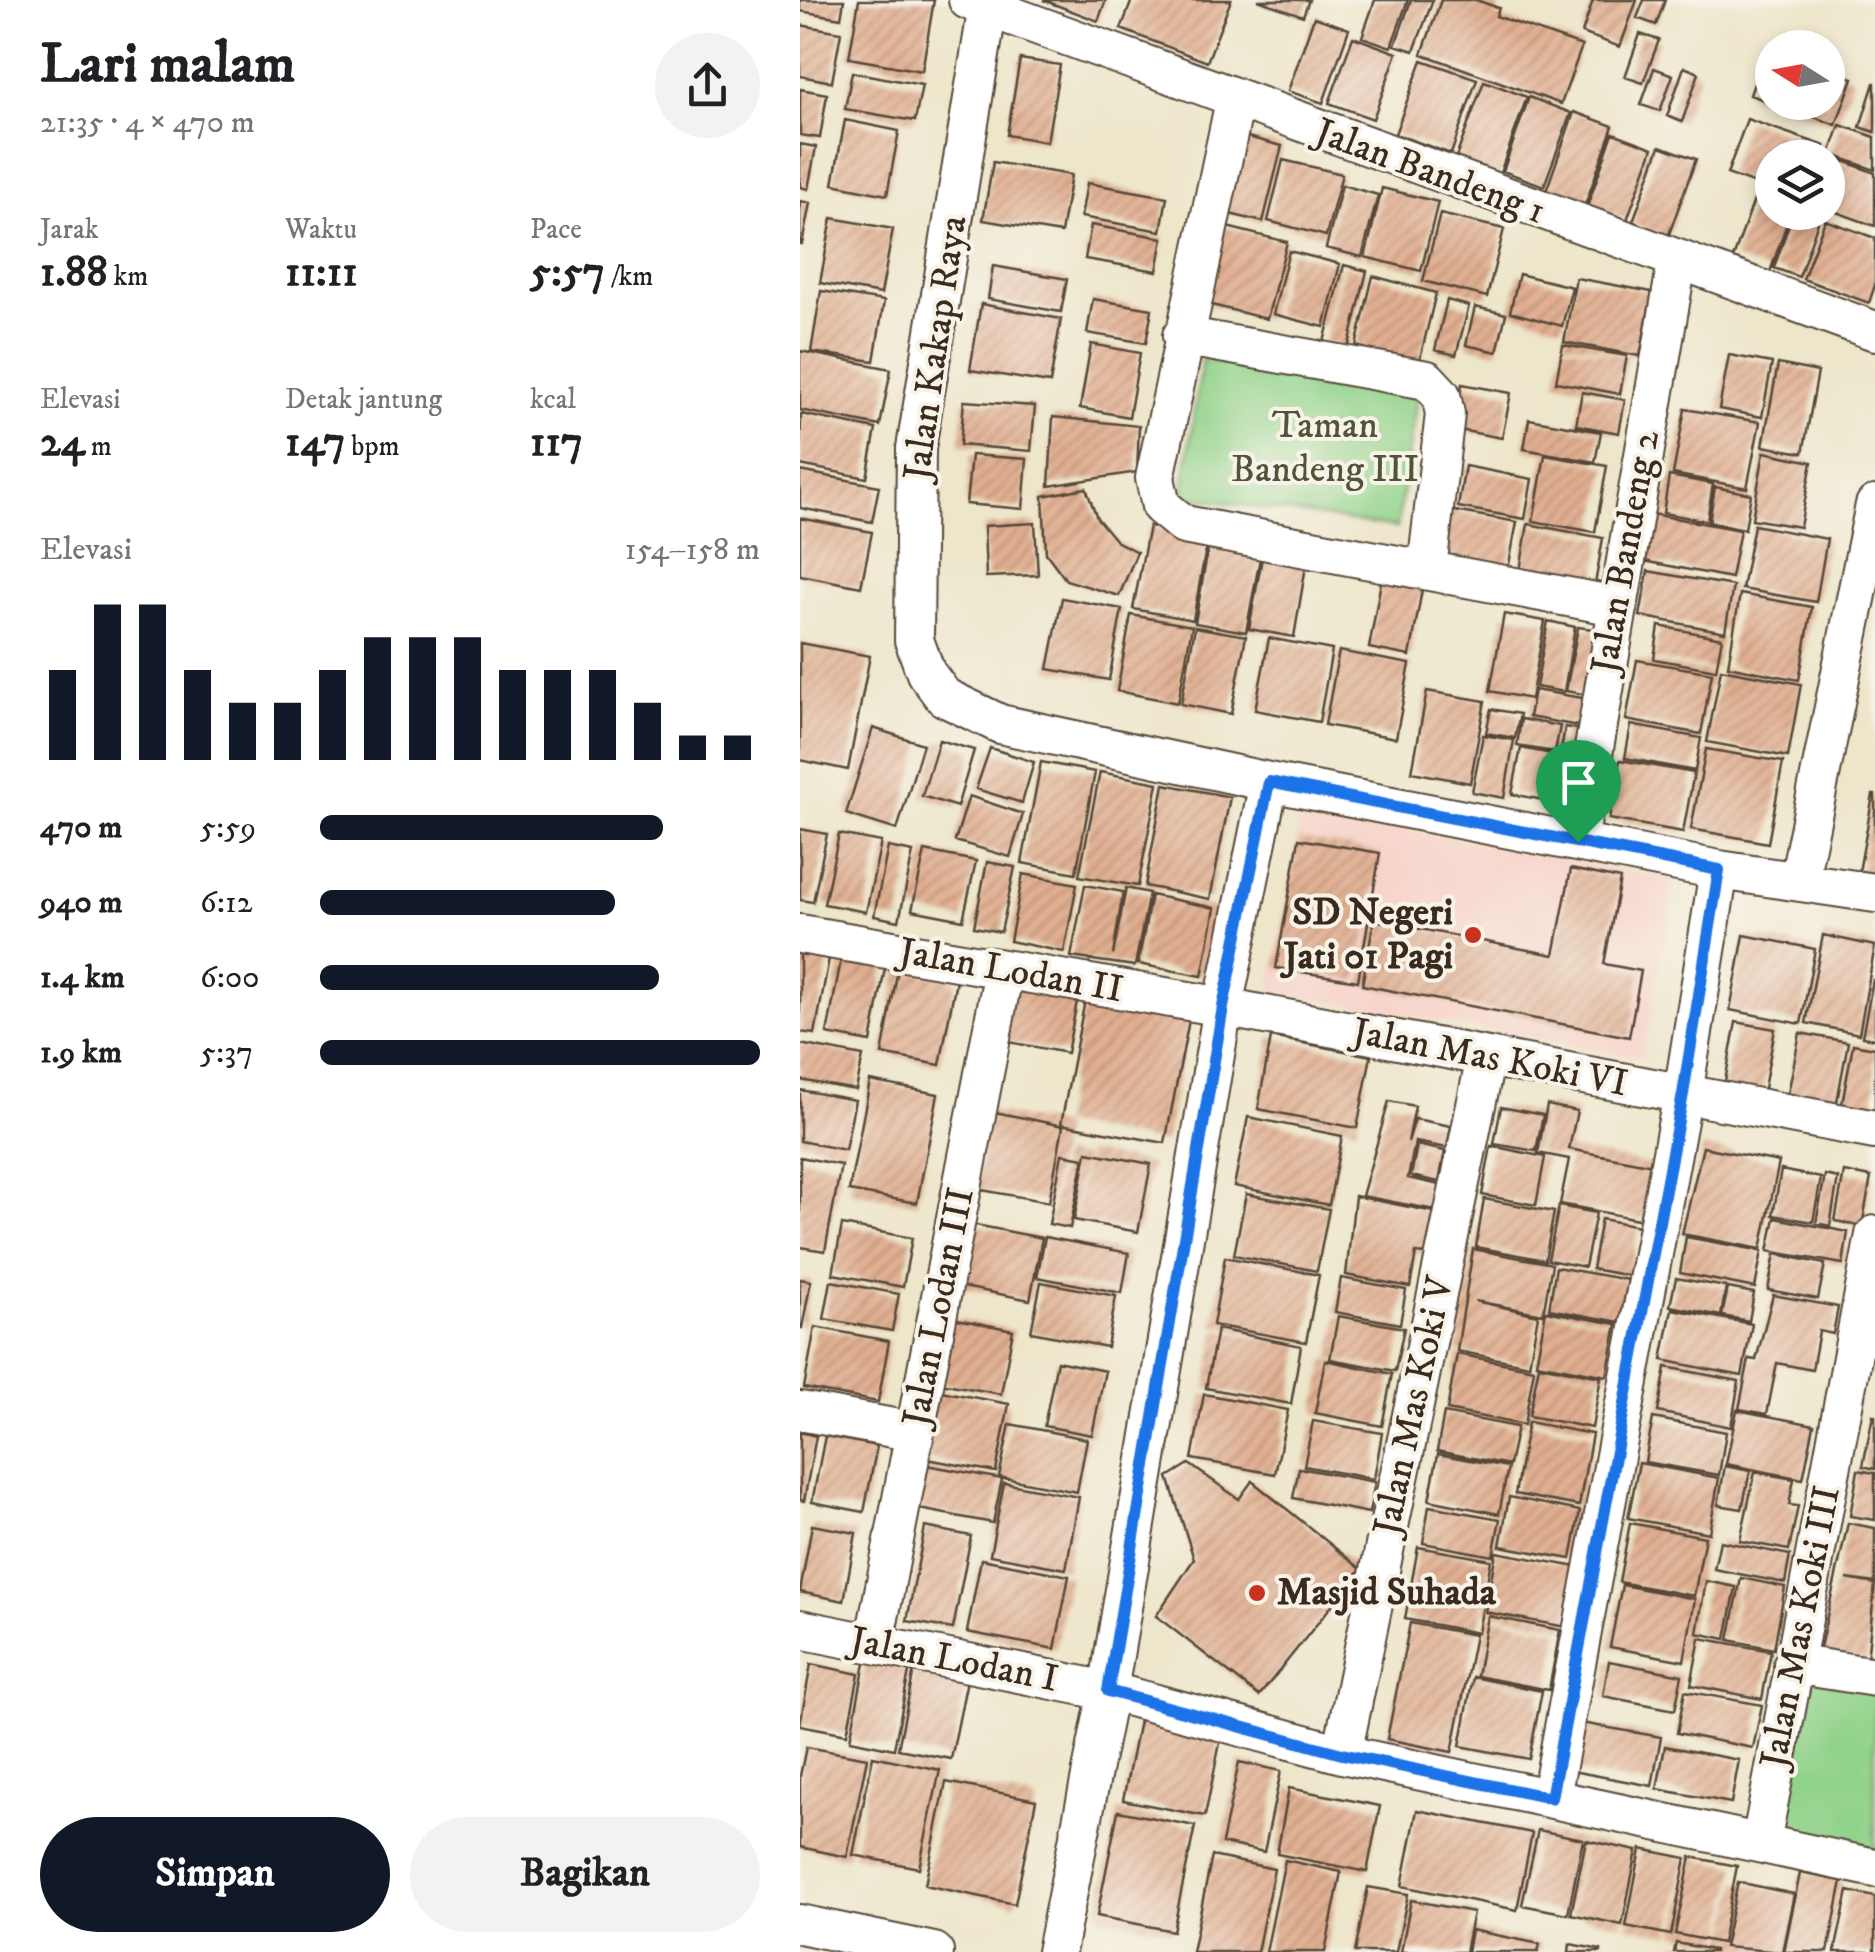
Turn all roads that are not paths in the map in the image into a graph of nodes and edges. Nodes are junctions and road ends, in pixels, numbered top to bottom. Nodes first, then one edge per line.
1 (981, 3) edge
2 (1235, 101) junction
3 (1677, 262) junction
4 (1875, 331) edge
5 (1182, 336) junction
6 (1875, 505) edge
7 (1427, 569) junction
8 (1616, 606) junction
9 (1859, 655) edge
10 (1269, 782) junction
11 (1578, 842) junction
12 (1719, 870) junction
13 (1799, 880) junction
14 (1875, 893) edge
15 (800, 934) edge
16 (1004, 970) junction
17 (1223, 1007) junction
18 (1486, 1057) junction
19 (1683, 1094) junction
20 (1875, 1130) edge
21 (1875, 1236) edge
22 (800, 1411) edge
23 (915, 1432) junction
24 (800, 1629) edge
25 (874, 1644) junction
26 (1793, 1664) junction
27 (1875, 1677) edge
28 (1108, 1691) junction
29 (1342, 1754) junction
30 (1551, 1798) junction
31 (1760, 1843) junction
32 (1875, 1868) edge
33 (800, 1924) edge
34 (934, 1952) edge
35 (1056, 1952) edge

1 - 2 street, Jalan Bandeng 1
1 - 10 street, Jalan Kakap Raya
2 - 3 street, Jalan Bandeng 1
2 - 5 street
3 - 4 street, Jalan Bandeng 1
3 - 8 street, Jalan Bandeng 2
5 - 7 street
5 - 7 street
6 - 9 street
7 - 8 street
8 - 11 street, Jalan Bandeng 2
9 - 13 street
10 - 11 street, Jalan Kakap Raya
10 - 17 street
11 - 12 street, Jalan Kakap Raya
12 - 13 street, Jalan Kakap Raya
12 - 19 street
13 - 14 street, Jalan Kakap Raya
15 - 16 street, Jalan Lodan II
16 - 17 street, Jalan Lodan II
16 - 23 street, Jalan Lodan III
17 - 18 street, Jalan Mas Koki VI
17 - 28 street
18 - 19 street, Jalan Mas Koki VI
18 - 29 street, Jalan Mas Koki V
19 - 20 street, Jalan Mas Koki VI
19 - 30 street
21 - 26 street, Jalan Mas Koki III
22 - 23 street
23 - 25 street, Jalan Lodan III
24 - 25 street, Jalan Lodan I
25 - 28 street, Jalan Lodan I
26 - 27 street
26 - 31 street, Jalan Mas Koki III
28 - 29 street, Jalan Lodan I
28 - 35 street
29 - 30 street, Jalan Lodan I
30 - 31 street, Jalan Lodan I
31 - 32 street, Jalan Lodan I
33 - 34 street

